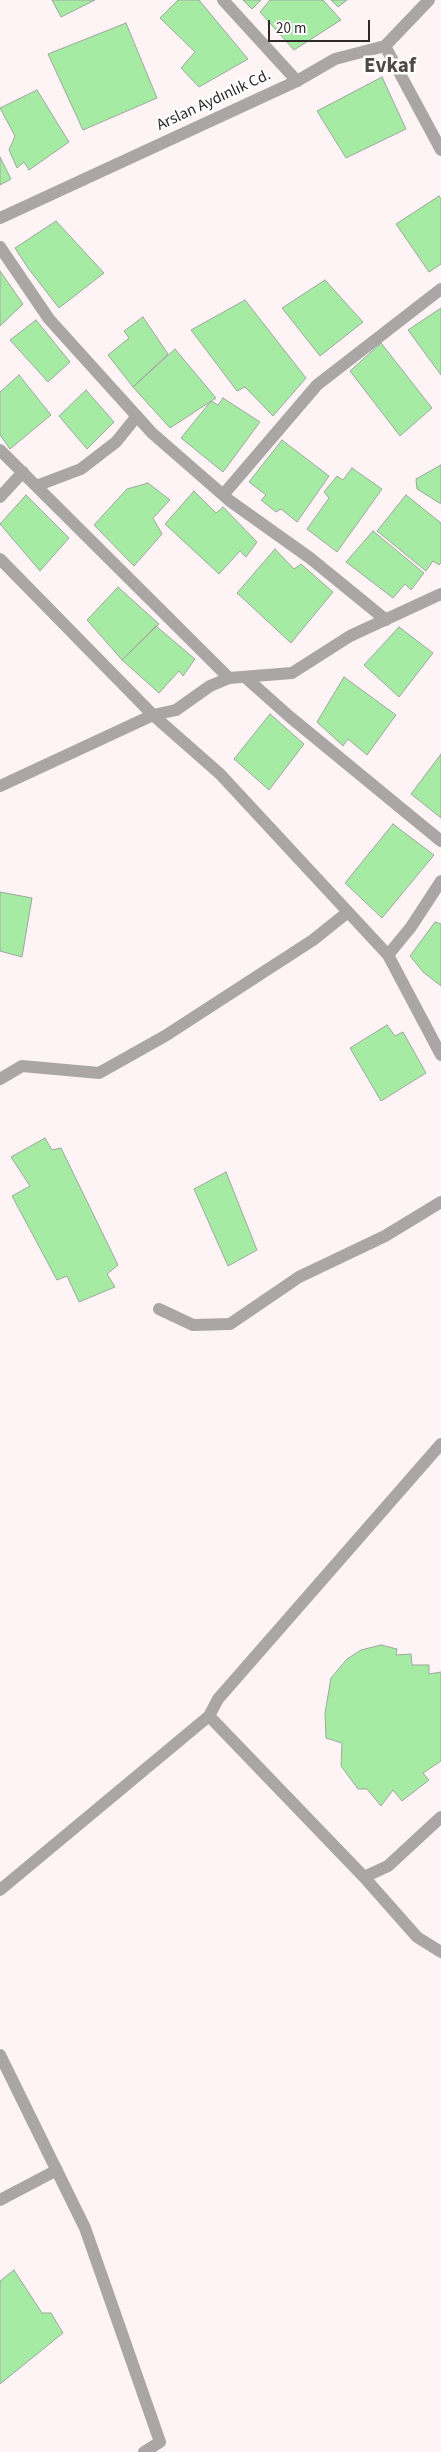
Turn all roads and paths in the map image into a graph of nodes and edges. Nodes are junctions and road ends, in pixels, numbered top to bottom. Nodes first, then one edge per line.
1 (223, 0) edge
2 (429, 0) edge
3 (385, 46) junction
4 (298, 81) junction
5 (441, 150) edge
6 (0, 218) edge
7 (0, 247) edge
8 (441, 289) edge
9 (137, 416) junction
10 (0, 450) edge
11 (23, 472) junction
12 (36, 486) junction
13 (223, 495) junction
14 (0, 497) edge
15 (0, 559) edge
16 (441, 594) edge
17 (386, 620) junction
18 (245, 677) junction
19 (229, 678) junction
20 (153, 715) junction
21 (0, 786) edge
22 (441, 841) edge
23 (441, 881) edge
24 (348, 912) junction
25 (388, 955) junction
26 (441, 1055) edge
27 (0, 1078) edge
28 (441, 1202) edge
29 (159, 1309) dead end
30 (441, 1444) edge
31 (209, 1716) junction
32 (441, 1817) edge
33 (364, 1876) junction
34 (0, 1890) edge
35 (441, 1952) edge
36 (0, 2055) edge
37 (57, 2170) junction
38 (0, 2200) edge
39 (144, 2452) edge

1 - 4 street
2 - 3 street
3 - 4 street, Arslan Aydınlık Cd.
3 - 5 street
4 - 6 street, Arslan Aydınlık Cd.
7 - 9 street
8 - 13 street
9 - 12 street
9 - 13 street
10 - 11 street
11 - 12 street
11 - 14 street
12 - 19 street
13 - 17 street
15 - 20 street
16 - 17 street
17 - 18 street
18 - 19 street
18 - 22 street
19 - 20 street
20 - 21 street
20 - 24 street
23 - 25 street
24 - 25 street
24 - 27 street
25 - 26 street
28 - 29 street
30 - 31 street
31 - 33 street
31 - 34 street
32 - 33 street
33 - 35 street
36 - 37 street
37 - 38 street
37 - 39 street

